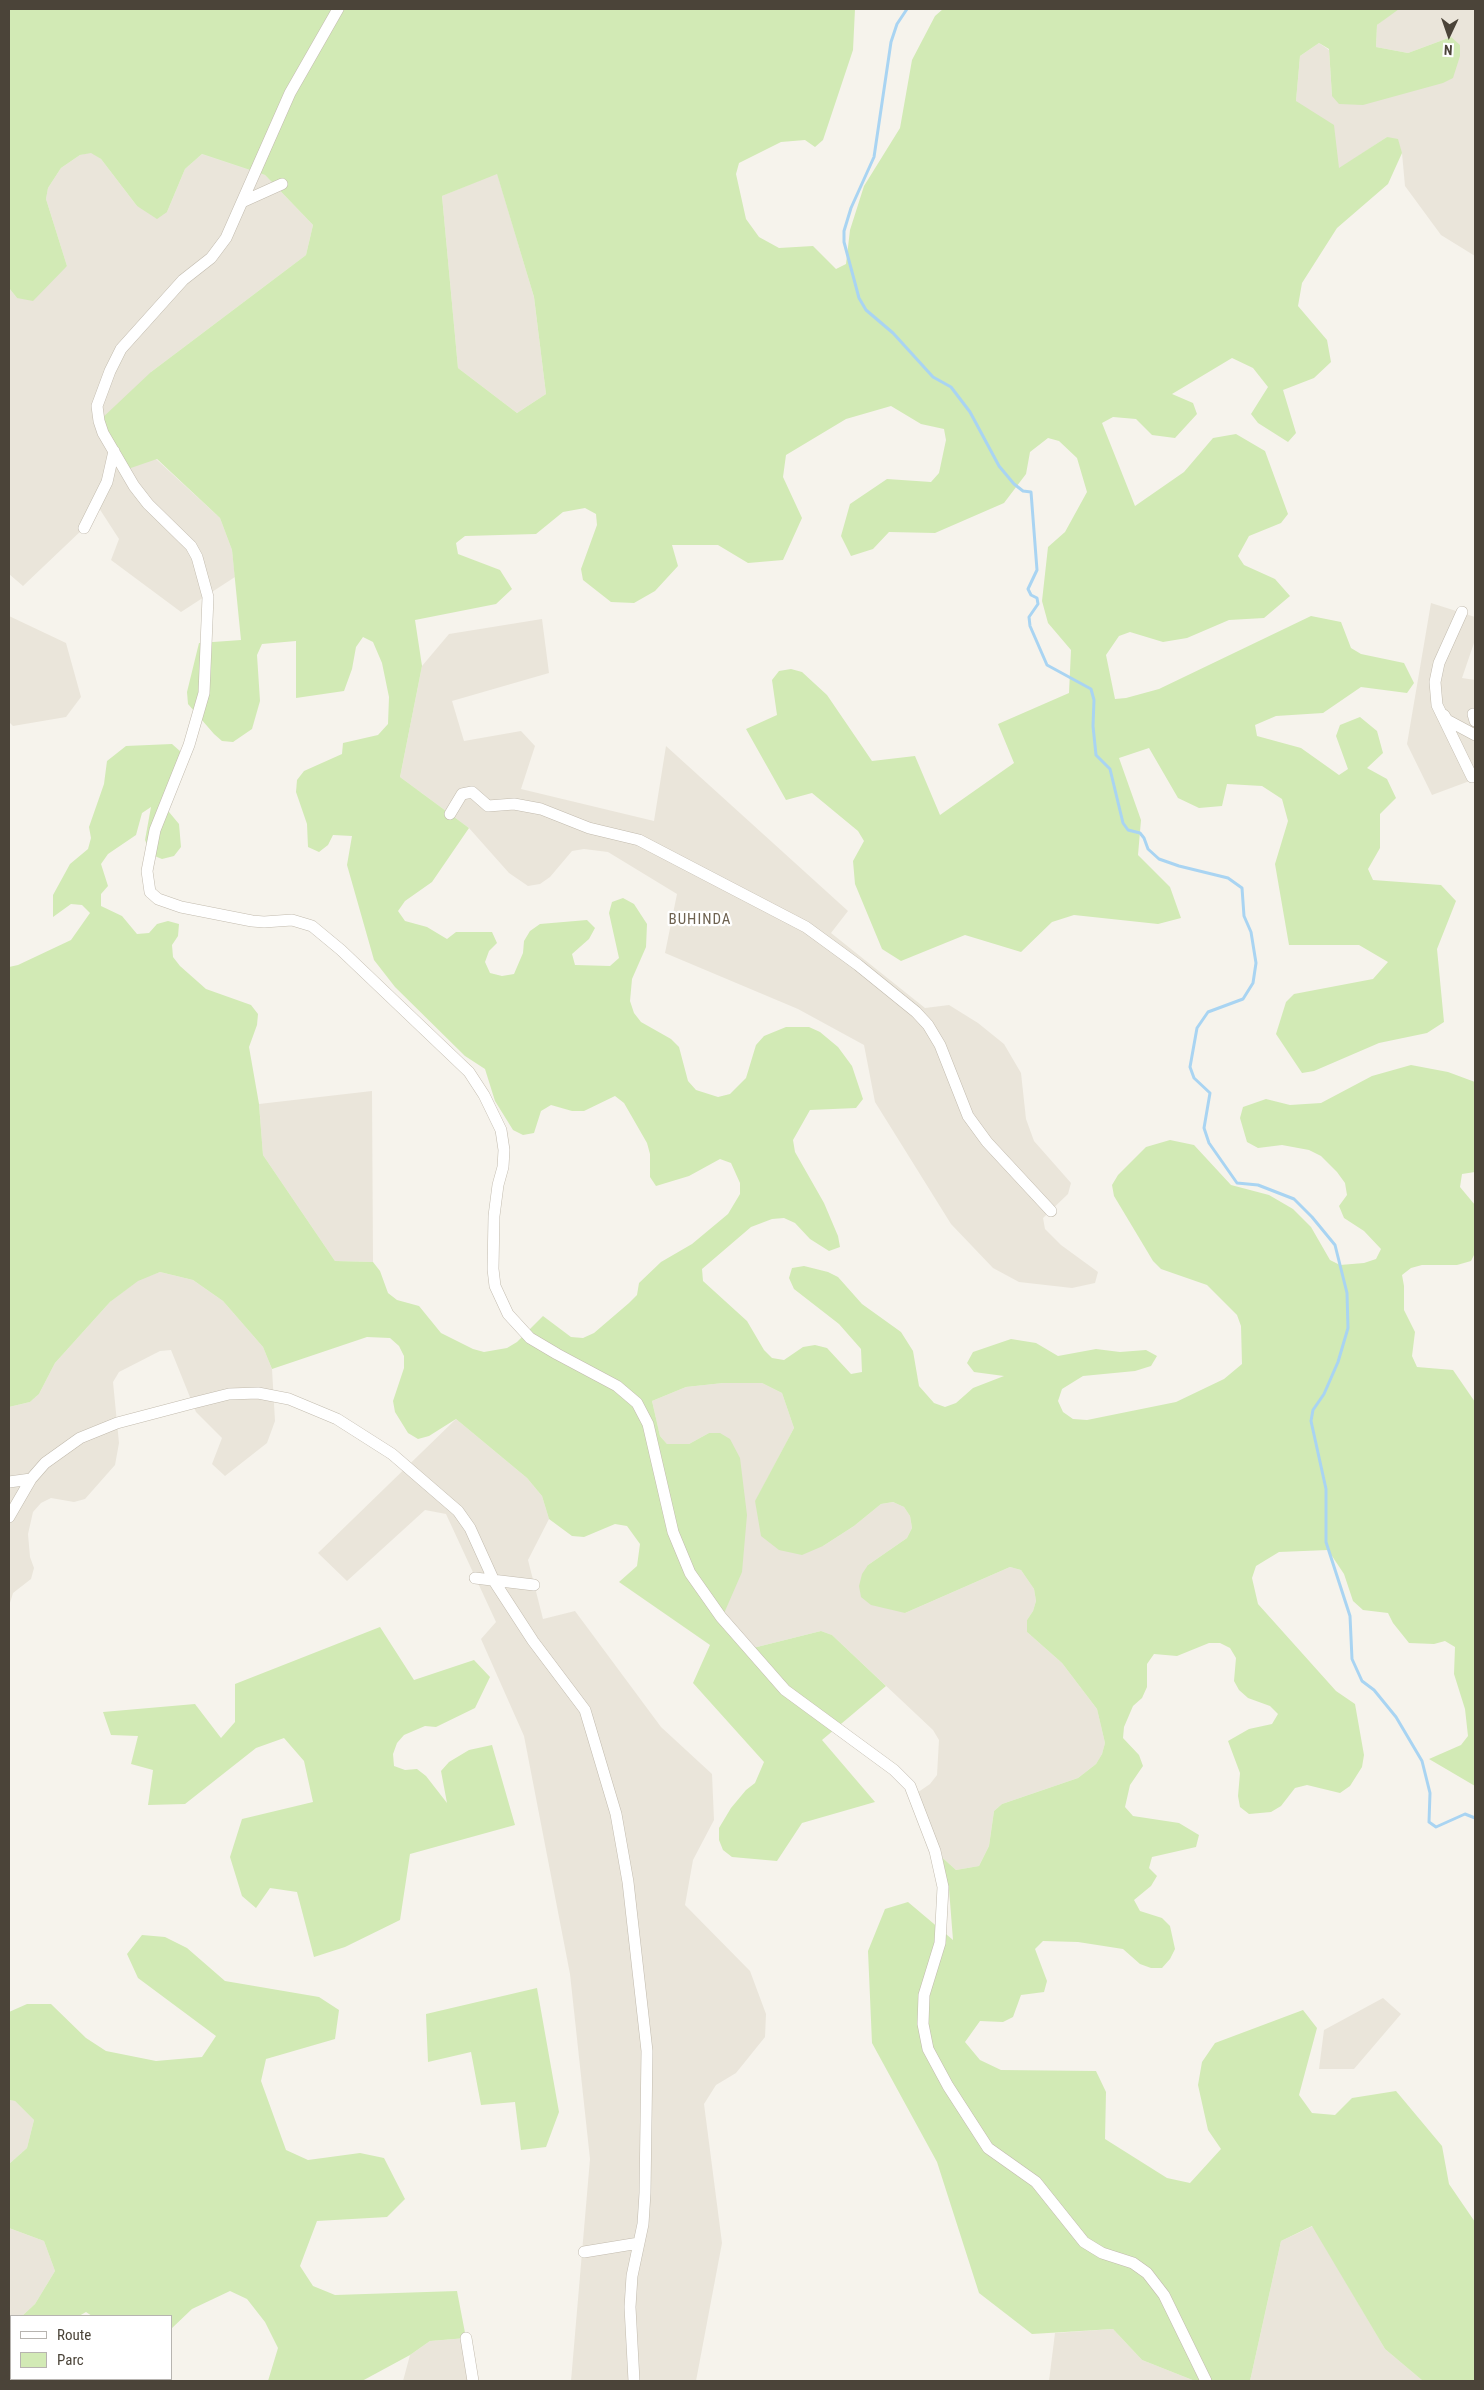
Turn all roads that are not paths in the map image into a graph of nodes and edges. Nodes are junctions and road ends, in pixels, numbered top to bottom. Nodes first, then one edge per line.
1 (338, 9) edge
2 (282, 184) dead end
3 (242, 202) junction
4 (114, 451) junction
5 (84, 528) dead end
6 (1462, 612) dead end
7 (1437, 705) junction
8 (1475, 735) edge
9 (1472, 777) dead end
10 (450, 814) dead end
11 (1051, 1211) dead end
12 (30, 1479) junction
13 (9, 1482) edge
14 (9, 1517) edge
15 (474, 1578) dead end
16 (494, 1581) junction
17 (534, 1585) dead end
18 (639, 2243) junction
19 (584, 2252) dead end
20 (466, 2338) dead end
21 (473, 2381) edge
22 (634, 2381) edge
23 (1206, 2381) edge

1 - 3 street
2 - 3 street
3 - 4 street
4 - 5 street
4 - 23 street
6 - 7 street
7 - 8 street
7 - 9 street
10 - 11 street
12 - 13 street
12 - 14 street
12 - 16 street
15 - 16 street
16 - 17 street
16 - 18 street
18 - 19 street
18 - 22 street
20 - 21 street

